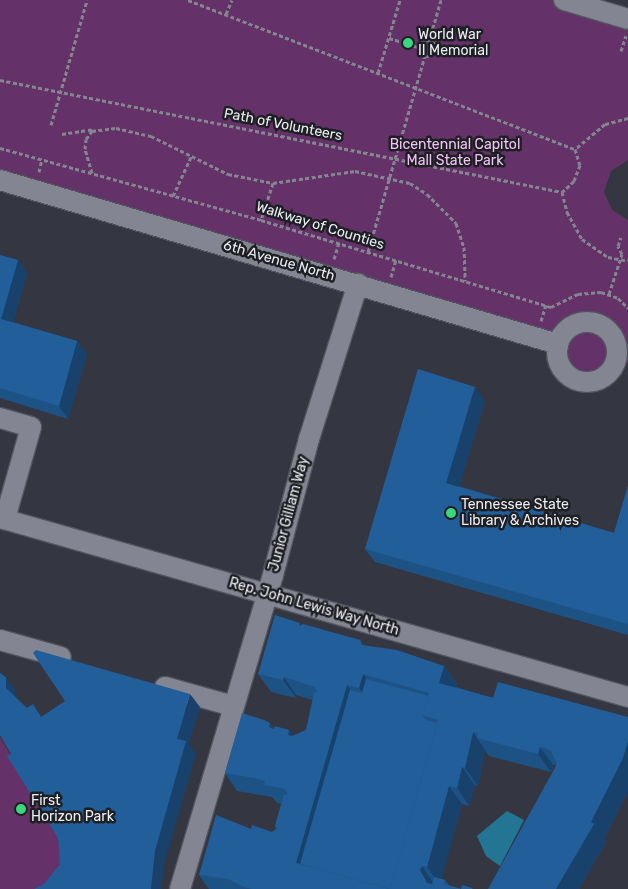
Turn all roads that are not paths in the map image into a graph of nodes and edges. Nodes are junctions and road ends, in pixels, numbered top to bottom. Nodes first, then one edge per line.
1 (564, 0) edge
2 (628, 19) edge
3 (0, 180) edge
4 (358, 284) junction
5 (558, 344) junction
6 (622, 362) edge
7 (0, 418) edge
8 (3, 518) edge
9 (267, 594) junction
10 (0, 640) edge
11 (84, 664) edge
12 (148, 682) edge
13 (628, 697) edge
14 (233, 706) junction
15 (180, 889) edge

1 - 2 street
3 - 4 street, 6th Avenue North
4 - 5 street, 6th Avenue North
4 - 9 street, Junior Gilliam Way
5 - 6 street
5 - 6 street
7 - 8 street
8 - 9 street, Rep. John Lewis Way North
9 - 13 street, Rep. John Lewis Way North
9 - 14 street, Junior Gilliam Way
10 - 11 street
12 - 14 street
14 - 15 street, Junior Gilliam Way

